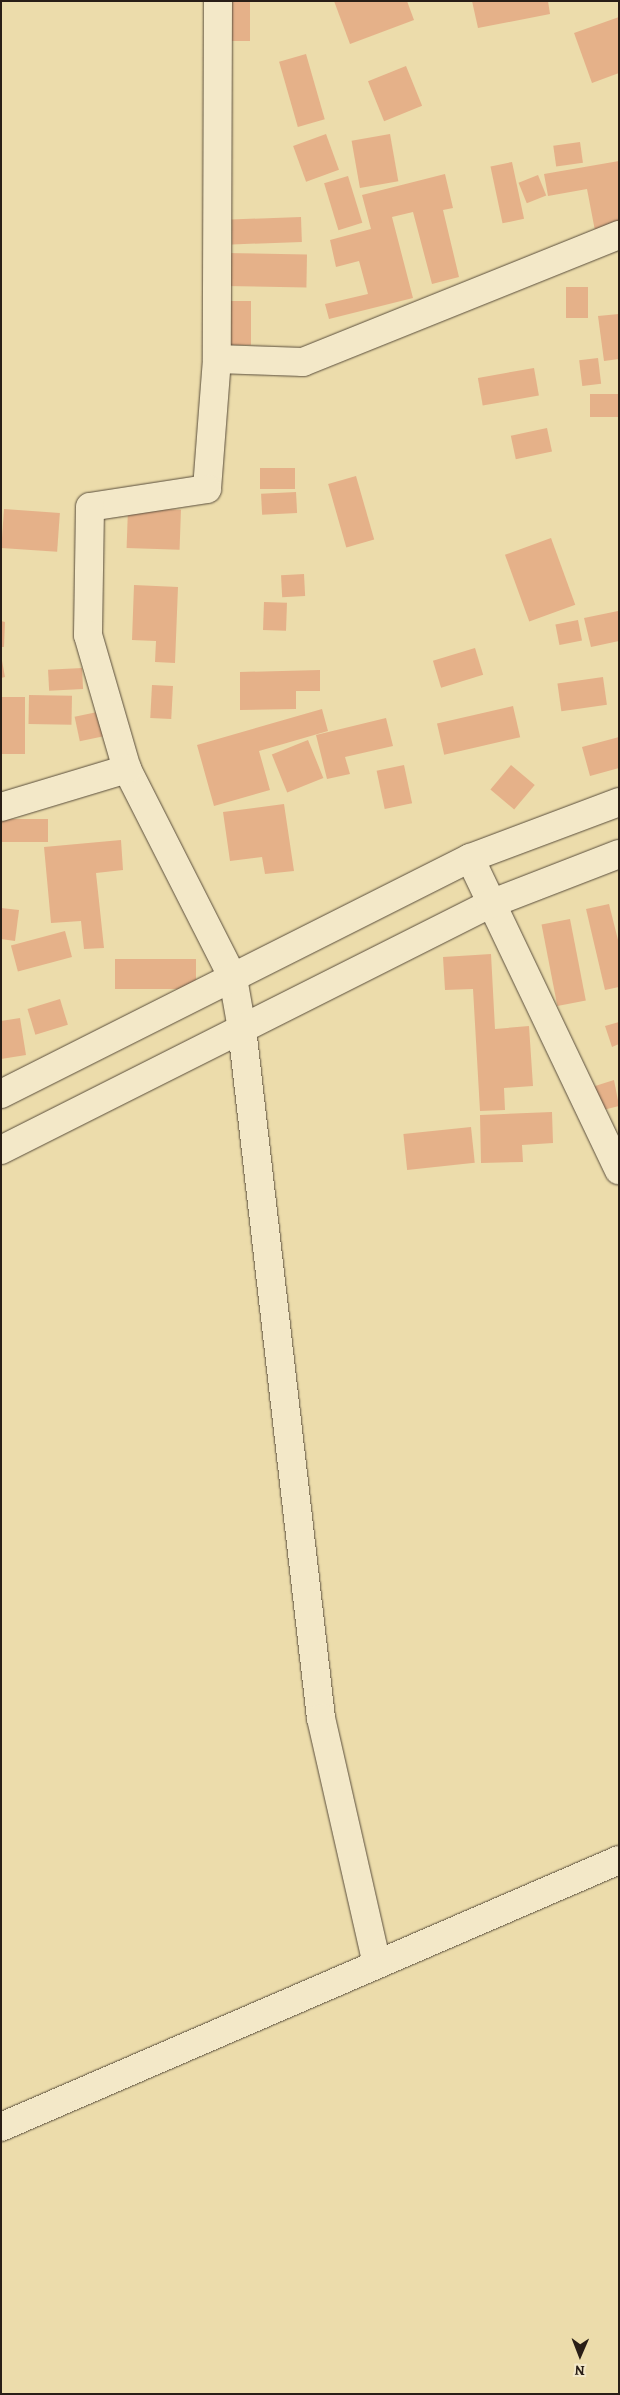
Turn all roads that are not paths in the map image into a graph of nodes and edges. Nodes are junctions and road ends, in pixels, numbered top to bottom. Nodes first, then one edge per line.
1 (218, 1) edge
2 (619, 234) edge
3 (217, 359) junction
4 (128, 769) junction
5 (619, 802) edge
6 (1, 807) edge
7 (619, 854) edge
8 (470, 858) junction
9 (490, 904) junction
10 (233, 978) junction
11 (242, 1028) junction
12 (1, 1094) edge
13 (1, 1150) edge
14 (619, 1170) edge
15 (619, 1860) edge
16 (377, 1964) junction
17 (1, 2126) edge

1 - 3 street
2 - 3 street
3 - 4 street
4 - 6 street
4 - 10 street
5 - 8 street
7 - 9 street
8 - 9 street
8 - 10 street
9 - 11 street
9 - 14 street
10 - 11 street
10 - 12 street
11 - 13 street
11 - 16 street
15 - 16 street
16 - 17 street

